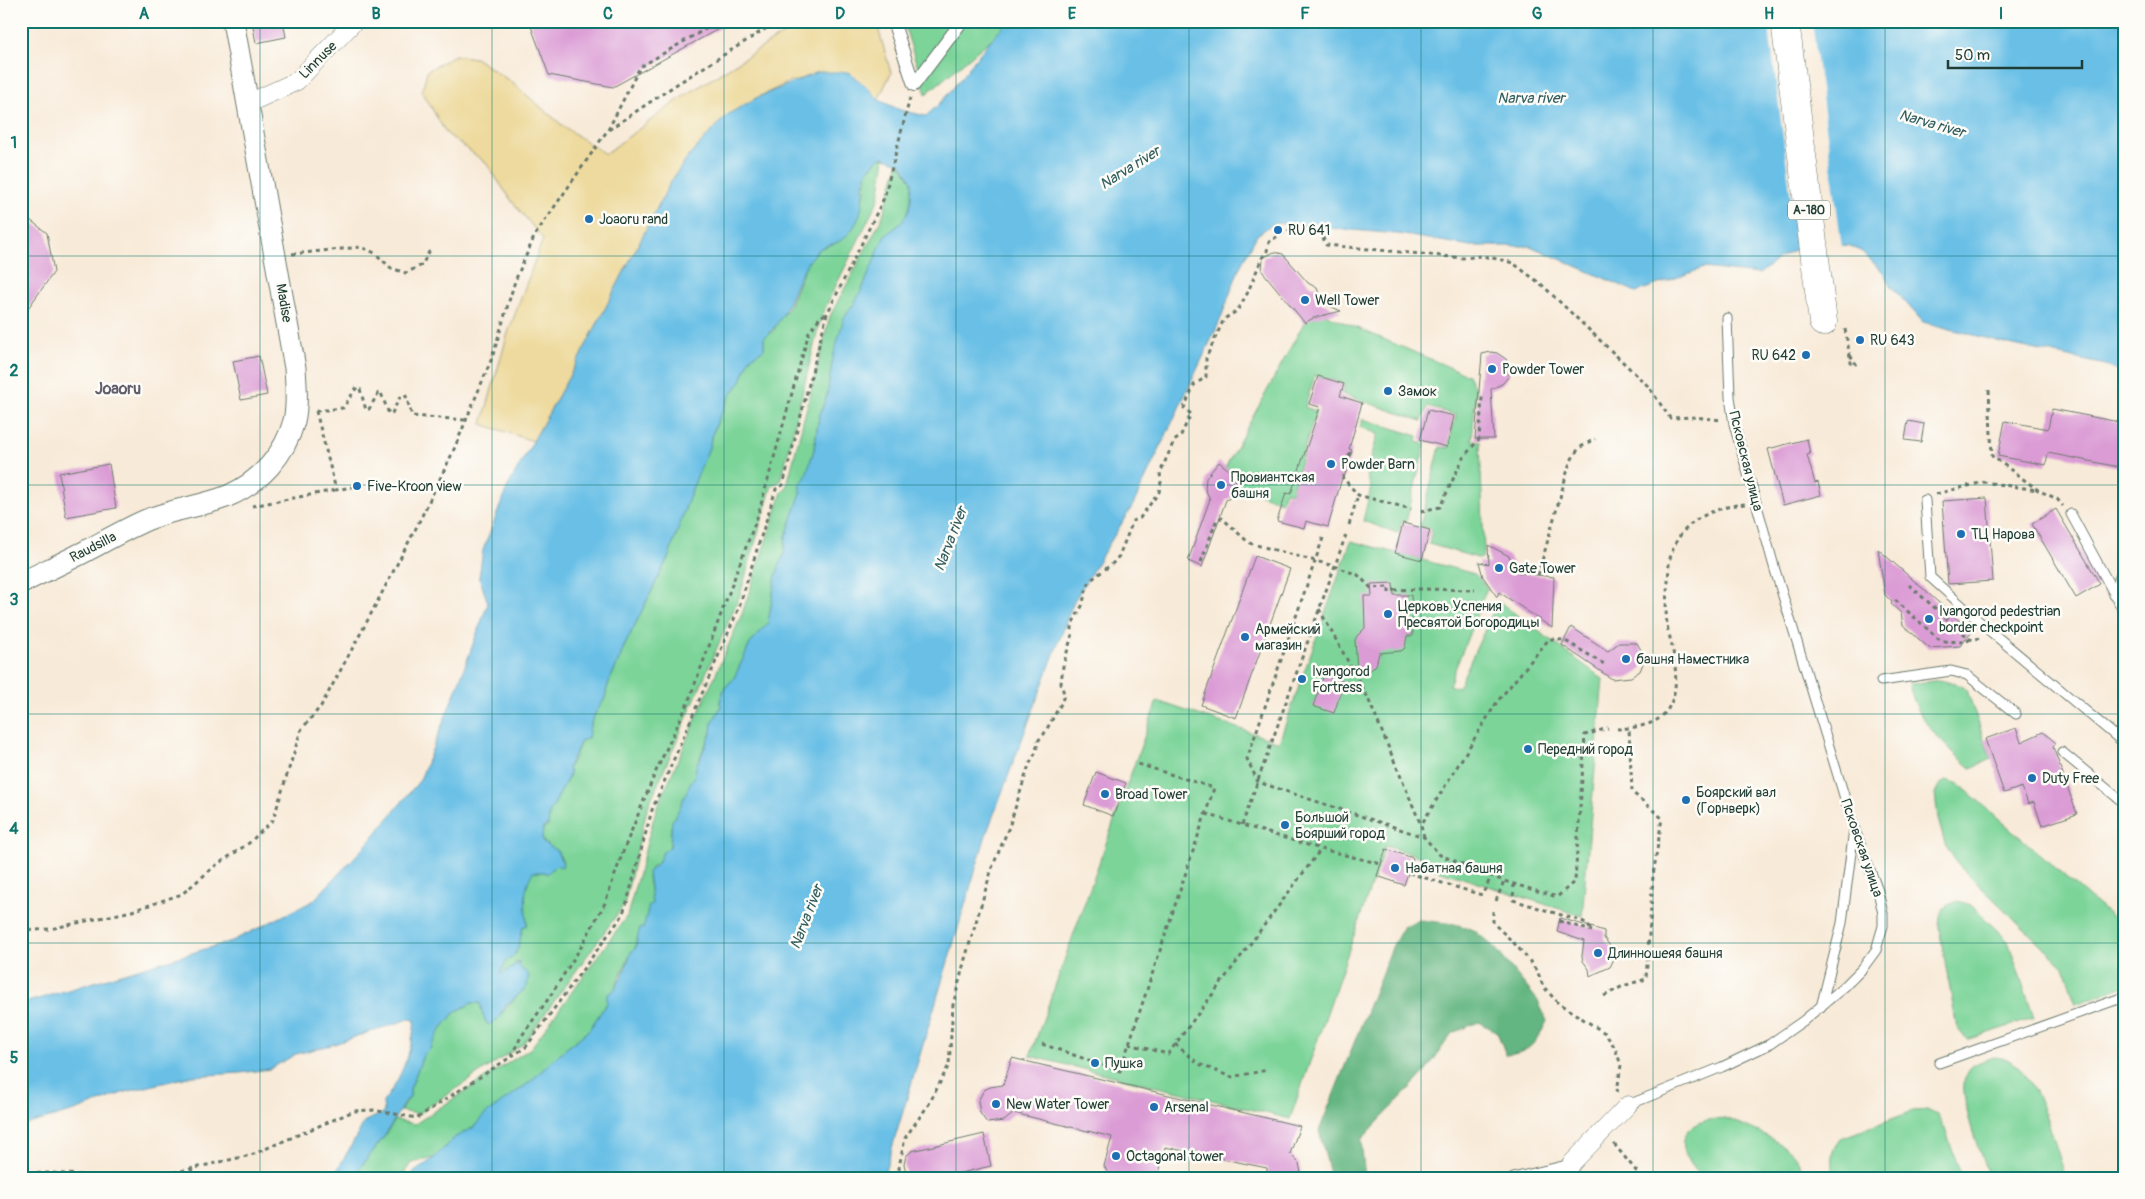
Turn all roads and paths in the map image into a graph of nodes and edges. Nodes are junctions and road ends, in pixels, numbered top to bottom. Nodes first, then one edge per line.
1 (233, 21) edge
2 (355, 21) edge
3 (719, 21) edge
4 (778, 21) edge
5 (893, 21) edge
6 (962, 21) edge
7 (1785, 21) edge
8 (249, 102) junction
9 (907, 109) dead end
10 (608, 131) junction
11 (430, 250) dead end
12 (289, 254) dead end
13 (827, 314) junction
14 (1727, 318) dead end
15 (1834, 321) joint
16 (1849, 355) junction
17 (1858, 367) dead end
18 (1852, 368) dead end
19 (1989, 390) dead end
20 (1482, 397) dead end
21 (314, 405) dead end
22 (316, 411) junction
23 (466, 420) junction
24 (1734, 424) junction
25 (1595, 439) dead end
26 (1350, 452) dead end
27 (357, 486) dead end
28 (336, 490) junction
29 (2038, 490) junction
30 (1358, 495) junction
31 (1925, 500) joint
32 (1756, 503) junction
33 (249, 506) dead end
34 (1411, 509) dead end
35 (1421, 511) dead end
36 (166, 513) joint
37 (2071, 514) joint
38 (1349, 525) dead end
39 (1347, 532) dead end
40 (1323, 538) dead end
41 (1315, 561) junction
42 (1201, 562) dead end
43 (2124, 564) edge
44 (1334, 566) junction
45 (1538, 575) dead end
46 (21, 583) edge
47 (1368, 584) junction
48 (1909, 585) dead end
49 (1394, 590) dead end
50 (1475, 590) dead end
51 (1372, 592) dead end
52 (2114, 595) junction
53 (1389, 597) dead end
54 (1895, 600) dead end
55 (1319, 608) junction
56 (2124, 612) edge
57 (1970, 638) junction
58 (1974, 640) dead end
59 (1604, 664) dead end
60 (1881, 680) dead end
61 (2016, 714) dead end
62 (1608, 728) dead end
63 (1617, 728) dead end
64 (1629, 728) junction
65 (2124, 743) edge
66 (2062, 752) dead end
67 (1135, 763) dead end
68 (1258, 782) junction
69 (2124, 803) edge
70 (1206, 814) junction
71 (1242, 825) junction
72 (1421, 825) junction
73 (1854, 828) junction
74 (1424, 837) junction
75 (1321, 849) junction
76 (1381, 864) dead end
77 (1409, 872) dead end
78 (1492, 875) junction
79 (1504, 881) junction
80 (1514, 884) junction
81 (1496, 901) dead end
82 (1493, 911) dead end
83 (1560, 920) dead end
84 (21, 931) edge
85 (1604, 996) dead end
86 (2124, 997) edge
87 (1821, 1008) junction
88 (1042, 1044) dead end
89 (1129, 1044) junction
90 (1175, 1044) junction
91 (511, 1056) junction
92 (1939, 1063) dead end
93 (1268, 1070) dead end
94 (1622, 1100) junction
95 (1614, 1144) dead end
96 (191, 1169) junction
97 (1568, 1171) edge
98 (21, 1174) edge
99 (161, 1174) junction
100 (150, 1178) edge
101 (189, 1178) edge
102 (195, 1178) edge
103 (900, 1178) edge
104 (1514, 1178) edge
105 (1642, 1178) edge

1 - 8 street, Madise
2 - 8 street, Linnuse
3 - 10 path
4 - 10 path
5 - 6 street
7 - 15 highway, А-180
8 - 36 street, Madise
9 - 13 path
10 - 23 path
11 - 12 path
13 - 91 path
13 - 91 path
14 - 24 lane, Псковская улица
15 - 16 path
16 - 17 path
16 - 18 path
19 - 29 path
20 - 35 path
21 - 22 path
22 - 23 path
22 - 28 path
23 - 84 path
24 - 32 lane, Псковская улица
24 - 103 path
25 - 45 path
26 - 30 path
27 - 28 path
28 - 33 path
29 - 31 path
29 - 37 path
30 - 34 path
30 - 38 path
31 - 65 lane
32 - 64 path
32 - 73 lane, Псковская улица
36 - 46 street, Raudsilla
37 - 52 lane
39 - 44 path
40 - 41 path
41 - 42 path
41 - 44 path
41 - 68 path
43 - 52 lane
44 - 47 path
44 - 55 path
47 - 51 path
47 - 53 path
48 - 57 path
49 - 50 path
52 - 56 lane
54 - 57 path
55 - 68 path
55 - 72 path
57 - 58 path
59 - 72 path
60 - 61 lane
62 - 80 path
63 - 64 path
64 - 85 path
66 - 69 lane
67 - 70 path
68 - 71 path
68 - 74 path
70 - 71 path
70 - 89 path
71 - 75 path
72 - 74 path
73 - 87 lane
73 - 87 lane, Псковская улица
74 - 78 path
75 - 76 path
75 - 90 path
77 - 78 path
78 - 79 path
79 - 80 path
79 - 81 path
80 - 83 path
82 - 94 path
86 - 92 lane
87 - 94 lane, Псковская улица
88 - 89 path
89 - 90 path
90 - 93 path
91 - 96 path
94 - 97 street, Псковская улица
95 - 105 path
96 - 99 path
96 - 101 path
96 - 102 path
97 - 104 lane
98 - 99 path
99 - 100 path

